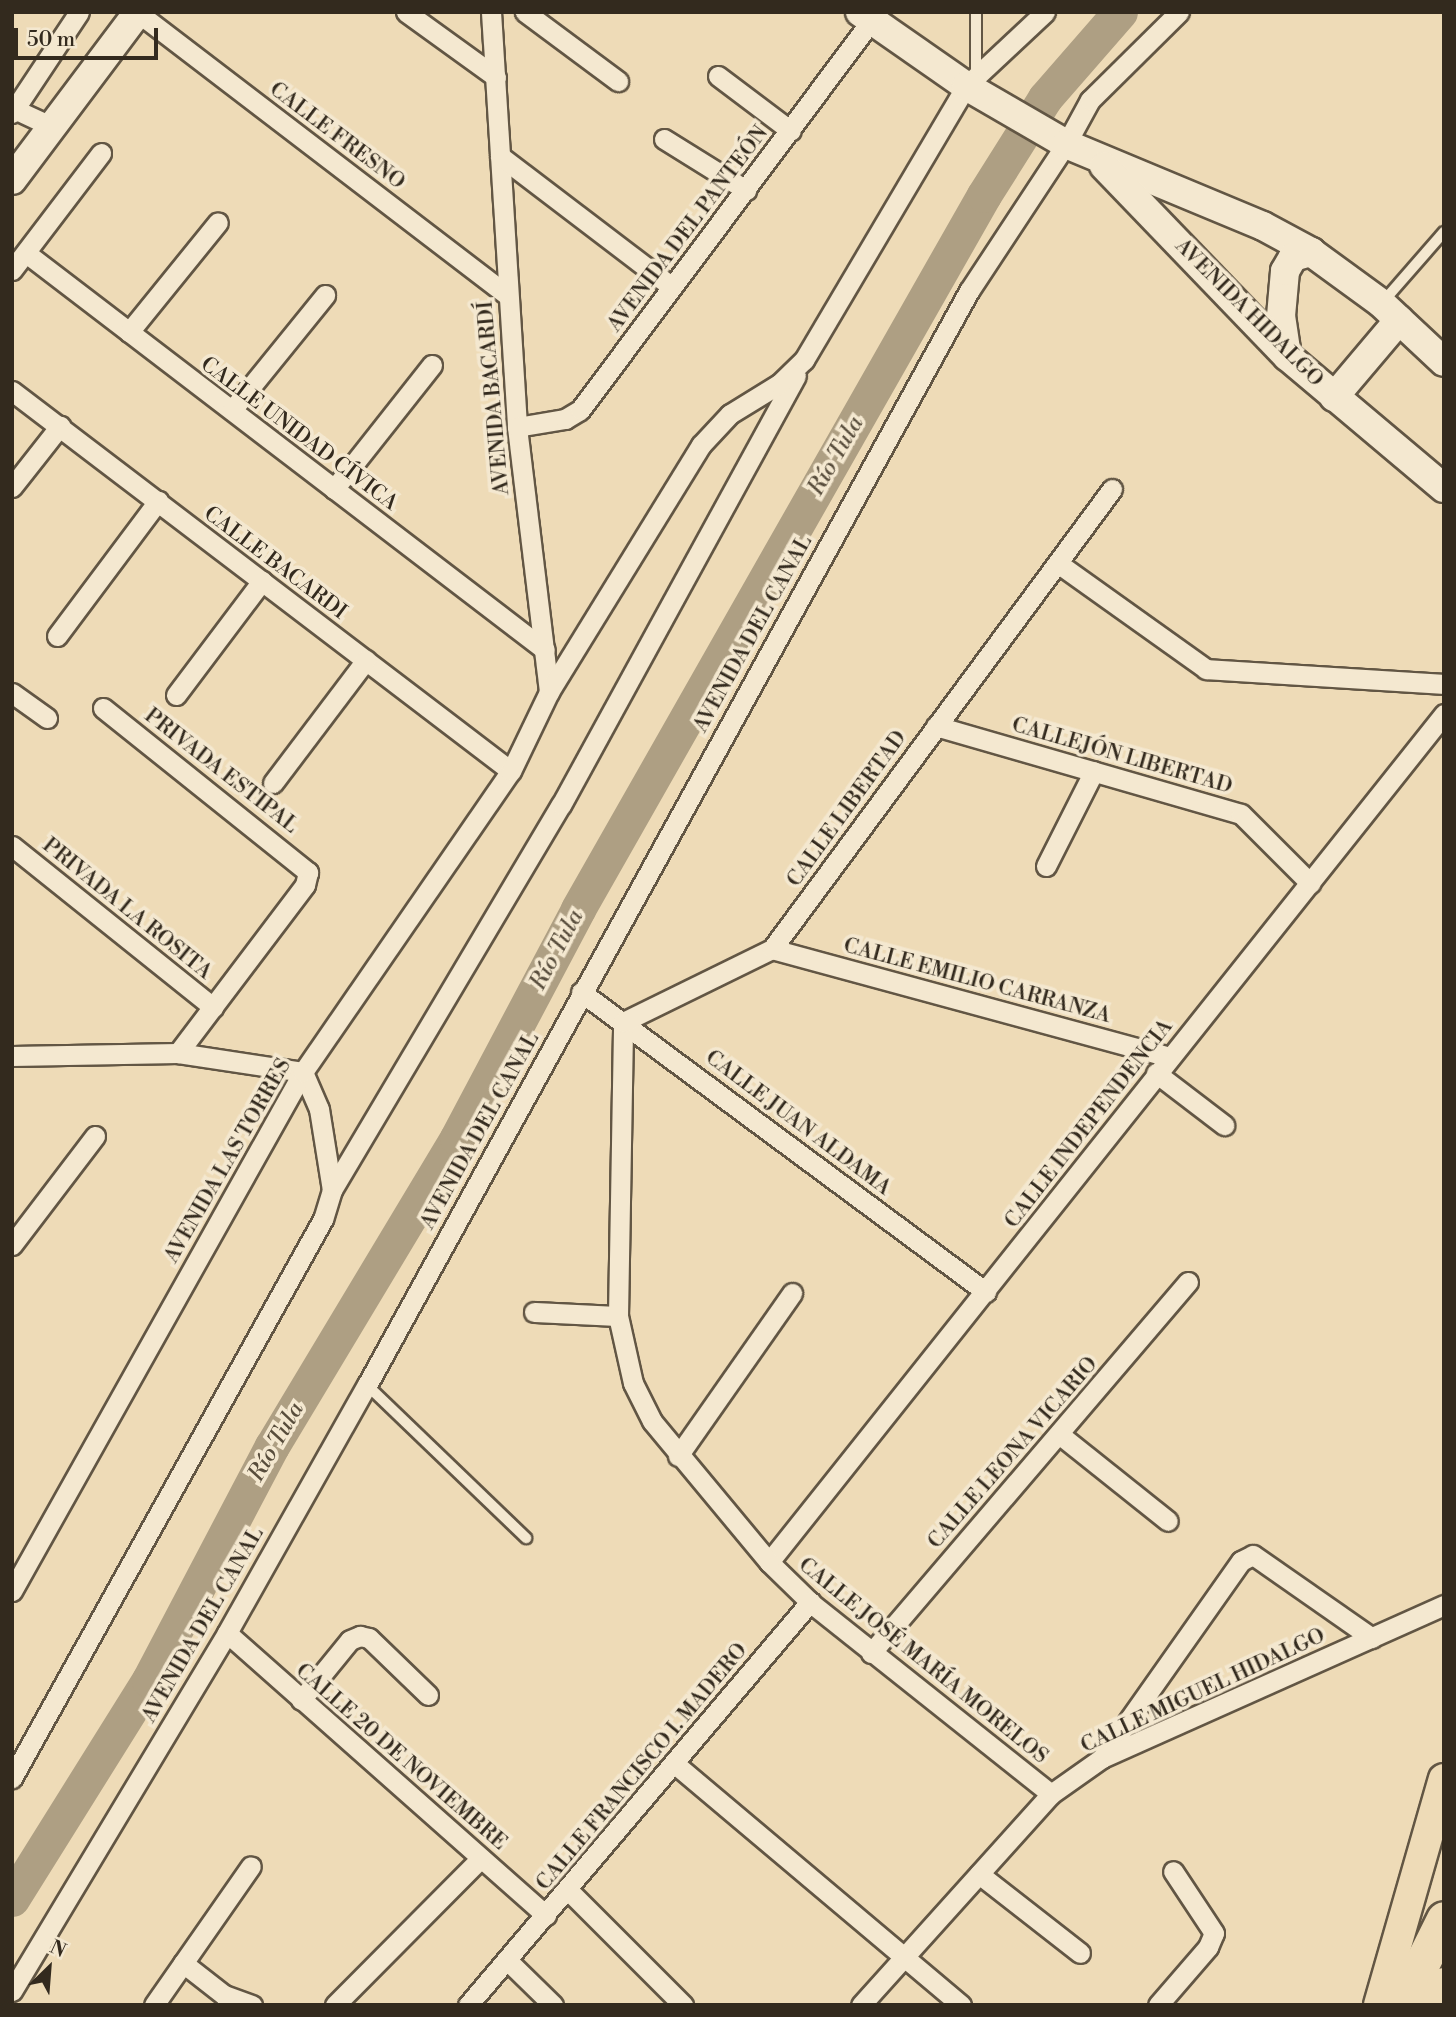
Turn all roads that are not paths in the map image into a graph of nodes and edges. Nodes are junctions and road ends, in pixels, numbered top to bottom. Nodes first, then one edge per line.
1 (79, 12) edge
2 (137, 12) edge
3 (406, 12) edge
4 (491, 12) edge
5 (525, 12) edge
6 (976, 12) edge
7 (1045, 12) edge
8 (1179, 12) edge
9 (870, 15) edge
10 (718, 76) dead end
11 (496, 77) junction
12 (618, 81) dead end
13 (976, 87) junction
14 (16, 106) edge
15 (48, 125) junction
16 (791, 131) junction
17 (664, 139) dead end
18 (1062, 140) junction
19 (101, 153) dead end
20 (500, 156) junction
21 (1095, 156) junction
22 (12, 180) edge
23 (746, 190) junction
24 (218, 222) dead end
25 (1444, 232) edge
26 (1311, 251) junction
27 (26, 253) junction
28 (12, 270) edge
29 (672, 287) junction
30 (325, 295) dead end
31 (508, 296) junction
32 (1390, 312) junction
33 (129, 332) junction
34 (1441, 352) edge
35 (1287, 356) junction
36 (804, 360) junction
37 (432, 365) dead end
38 (12, 391) edge
39 (1334, 397) junction
40 (232, 410) junction
41 (60, 426) junction
42 (517, 427) junction
43 (12, 487) edge
44 (1444, 488) edge
45 (334, 489) junction
46 (1112, 489) dead end
47 (158, 501) junction
48 (1059, 564) junction
49 (262, 581) junction
50 (57, 636) dead end
51 (545, 650) junction
52 (366, 660) junction
53 (1444, 684) edge
54 (549, 692) junction
55 (176, 695) dead end
56 (14, 697) edge
57 (103, 708) dead end
58 (1444, 714) edge
59 (47, 718) dead end
60 (936, 726) junction
61 (510, 771) junction
62 (1094, 771) junction
63 (274, 783) dead end
64 (12, 846) edge
65 (1046, 866) dead end
66 (1310, 883) junction
67 (772, 949) junction
68 (581, 992) junction
69 (213, 1007) junction
70 (623, 1022) junction
71 (178, 1053) junction
72 (12, 1056) edge
73 (1170, 1057) junction
74 (303, 1072) junction
75 (1156, 1073) junction
76 (1223, 1125) dead end
77 (95, 1136) dead end
78 (332, 1190) junction
79 (12, 1245) edge
80 (1188, 1282) dead end
81 (986, 1292) junction
82 (792, 1293) dead end
83 (534, 1312) dead end
84 (618, 1316) junction
85 (367, 1385) junction
86 (1059, 1434) junction
87 (678, 1456) junction
88 (1168, 1521) dead end
89 (526, 1538) dead end
90 (769, 1562) junction
91 (12, 1591) edge
92 (810, 1602) junction
93 (1444, 1605) edge
94 (227, 1633) junction
95 (1372, 1638) junction
96 (871, 1653) junction
97 (428, 1695) dead end
98 (301, 1700) junction
99 (1102, 1758) junction
100 (675, 1764) junction
101 (12, 1778) edge
102 (1444, 1779) edge
103 (1051, 1794) junction
104 (481, 1858) junction
105 (251, 1866) dead end
106 (1173, 1871) dead end
107 (979, 1874) junction
108 (568, 1889) junction
109 (546, 1915) junction
110 (1444, 1919) edge
111 (1080, 1953) dead end
112 (907, 1955) junction
113 (508, 1961) junction
114 (183, 1963) junction
115 (1444, 1985) edge
116 (12, 1991) edge
117 (154, 2005) edge
118 (251, 2005) edge
119 (335, 2005) edge
120 (468, 2005) edge
121 (553, 2005) edge
122 (683, 2005) edge
123 (861, 2005) edge
124 (961, 2005) edge
125 (1158, 2005) edge
126 (1379, 2005) edge
127 (1401, 2005) edge
128 (1438, 2005) edge

1 - 14 street
2 - 15 main road
2 - 31 street, CALLE FRESNO
3 - 11 street
4 - 11 street, AVENIDA BACARDÍ
5 - 12 street
6 - 13 lane
7 - 13 street
8 - 18 street, AVENIDA DEL CANAL
9 - 13 main road, AVENIDA HIDALGO
9 - 16 street, AVENIDA DEL PANTEÓN
10 - 16 street
11 - 20 street, AVENIDA BACARDÍ
13 - 18 main road, AVENIDA HIDALGO
13 - 36 street
14 - 15 street
15 - 22 main road
16 - 23 street, AVENIDA DEL PANTEÓN
17 - 23 street
18 - 21 main road, AVENIDA HIDALGO
18 - 68 street, AVENIDA DEL CANAL
19 - 27 street
20 - 29 street
20 - 31 street, AVENIDA BACARDÍ
21 - 26 main road, AVENIDA HIDALGO
21 - 35 main road, AVENIDA HIDALGO
23 - 29 street, AVENIDA DEL PANTEÓN
24 - 33 street
25 - 32 lane
26 - 32 main road, AVENIDA HIDALGO
26 - 35 main road
27 - 28 street
27 - 33 street, CALLE UNIDAD CÍVICA
29 - 42 street, AVENIDA DEL PANTEÓN
30 - 40 street
31 - 42 street, AVENIDA BACARDÍ
32 - 34 main road, AVENIDA HIDALGO
32 - 39 main road
33 - 40 street, CALLE UNIDAD CÍVICA
35 - 39 main road, AVENIDA HIDALGO
36 - 54 street
36 - 78 street
37 - 45 street
38 - 41 street, CALLE BACARDI
39 - 44 main road, AVENIDA HIDALGO
40 - 45 street, CALLE UNIDAD CÍVICA
41 - 43 street
41 - 47 street, CALLE BACARDI
42 - 51 street, AVENIDA BACARDÍ
45 - 51 street, CALLE UNIDAD CÍVICA
46 - 48 street, CALLE LIBERTAD
47 - 49 street, CALLE BACARDI
47 - 50 street
48 - 53 street
48 - 60 street, CALLE LIBERTAD
49 - 52 street, CALLE BACARDI
49 - 55 street
51 - 54 street, AVENIDA BACARDÍ
52 - 61 street, CALLE BACARDI
52 - 63 street
54 - 61 street
56 - 59 street
57 - 69 street, PRIVADA ESTIPAL
58 - 66 street, CALLE INDEPENDENCIA
60 - 62 street, CALLEJÓN LIBERTAD
60 - 67 street, CALLE LIBERTAD
61 - 74 street, AVENIDA LAS TORRES
62 - 65 street
62 - 66 street, CALLEJÓN LIBERTAD
64 - 69 street, PRIVADA LA ROSITA
66 - 73 street, CALLE INDEPENDENCIA
67 - 70 street, CALLE LIBERTAD
67 - 73 street, CALLE EMILIO CARRANZA
68 - 70 street, CALLE JUAN ALDAMA
68 - 85 street, AVENIDA DEL CANAL
69 - 71 street
70 - 81 street, CALLE JUAN ALDAMA
70 - 84 street, CALLE JOSÉ MARÍA MORELOS
71 - 72 street
71 - 74 street
73 - 75 street, CALLE INDEPENDENCIA
74 - 78 street
74 - 91 street, AVENIDA LAS TORRES
75 - 76 street
75 - 81 street, CALLE INDEPENDENCIA
77 - 79 street
78 - 101 street
80 - 86 street, CALLE LEONA VICARIO
81 - 90 street, CALLE INDEPENDENCIA
82 - 87 street
83 - 84 street
84 - 87 street, CALLE JOSÉ MARÍA MORELOS
85 - 89 lane
85 - 94 street, AVENIDA DEL CANAL
86 - 88 street
86 - 96 street, CALLE LEONA VICARIO
87 - 90 street, CALLE JOSÉ MARÍA MORELOS
90 - 92 street, CALLE JOSÉ MARÍA MORELOS
92 - 96 street, CALLE JOSÉ MARÍA MORELOS
92 - 100 street, CALLE FRANCISCO I. MADERO
93 - 95 street, CALLE MIGUEL HIDALGO
94 - 98 street, CALLE 20 DE NOVIEMBRE
94 - 116 street, AVENIDA DEL CANAL
95 - 99 street, CALLE MIGUEL HIDALGO
95 - 99 street
96 - 103 street, CALLE JOSÉ MARÍA MORELOS
97 - 98 street
98 - 104 street, CALLE 20 DE NOVIEMBRE
99 - 103 street, CALLE MIGUEL HIDALGO
100 - 108 street, CALLE FRANCISCO I. MADERO
100 - 112 street
102 - 126 main road
103 - 107 street, CALLE MIGUEL HIDALGO
104 - 109 street, CALLE 20 DE NOVIEMBRE
104 - 119 street
105 - 114 street
106 - 125 street
107 - 111 street
107 - 112 street, CALLE MIGUEL HIDALGO
108 - 109 street, CALLE FRANCISCO I. MADERO
108 - 122 street
109 - 113 street, CALLE FRANCISCO I. MADERO
110 - 127 highway
112 - 123 street, CALLE MIGUEL HIDALGO
112 - 124 street
113 - 120 street, CALLE FRANCISCO I. MADERO
113 - 121 street
114 - 117 street
114 - 118 street
115 - 128 highway

